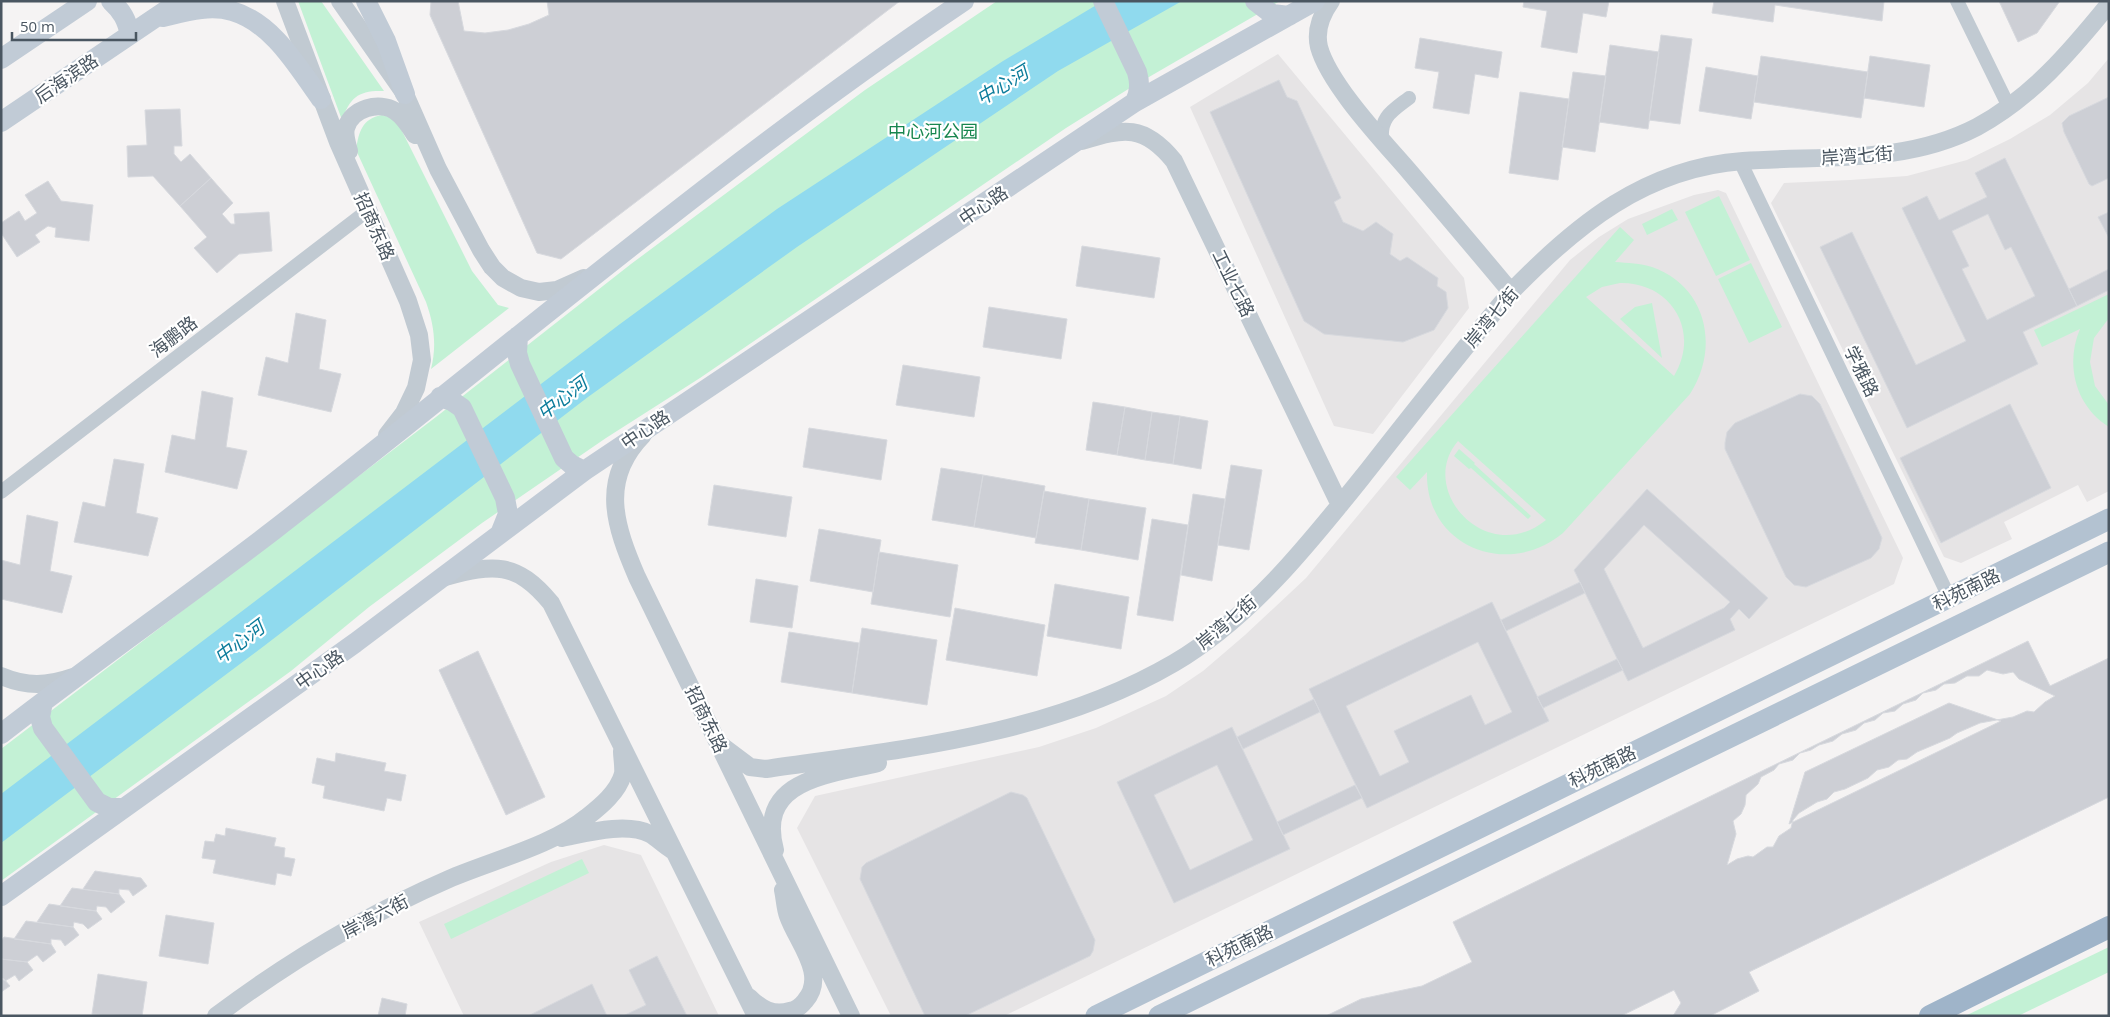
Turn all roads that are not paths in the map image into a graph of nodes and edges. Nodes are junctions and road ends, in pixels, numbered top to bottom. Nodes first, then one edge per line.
1 (88, 1) edge
2 (111, 1) edge
3 (180, 1) edge
4 (285, 1) edge
5 (340, 1) edge
6 (366, 1) edge
7 (964, 1) edge
8 (1103, 1) edge
9 (1315, 1) edge
10 (1331, 1) edge
11 (1957, 1) edge
12 (1256, 2) edge
13 (2109, 4) edge
14 (1289, 16) junction
15 (151, 20) junction
16 (130, 35) junction
17 (1, 59) edge
18 (405, 94) junction
19 (1409, 98) dead end
20 (321, 99) junction
21 (1135, 102) junction
22 (2008, 107) junction
23 (1, 122) edge
24 (1382, 140) junction
25 (1076, 143) junction
26 (1740, 161) junction
27 (438, 169) junction
28 (358, 188) junction
29 (368, 210) junction
30 (604, 267) junction
31 (1511, 292) junction
32 (518, 336) junction
33 (440, 397) junction
34 (656, 422) junction
35 (378, 447) junction
36 (584, 471) junction
37 (1, 492) edge
38 (1340, 505) junction
39 (2109, 519) edge
40 (500, 534) junction
41 (2109, 552) edge
42 (440, 578) junction
43 (1949, 597) junction
44 (1, 676) edge
45 (78, 676) junction
46 (43, 702) junction
47 (5, 731) edge
48 (38, 731) junction
49 (622, 744) junction
50 (718, 744) junction
51 (933, 744) junction
52 (91, 805) junction
53 (123, 808) junction
54 (85, 836) junction
55 (547, 841) junction
56 (673, 852) junction
57 (780, 869) junction
58 (1, 896) edge
59 (2109, 927) edge
60 (745, 994) junction
61 (216, 1016) edge
62 (756, 1016) edge
63 (852, 1016) edge
64 (1096, 1016) edge
65 (1159, 1016) edge
66 (1930, 1016) edge

1 - 17 main road
2 - 16 main road
3 - 15 main road, 后海滨路
4 - 20 street, 招商东路
5 - 18 street
6 - 18 main road
7 - 30 main road
8 - 21 main road
9 - 14 main road, 中心路
10 - 24 street
11 - 22 street
12 - 14 main road
13 - 22 street, 岸湾七街
14 - 21 main road, 中心路
15 - 16 main road, 后海滨路
15 - 20 main road
16 - 23 main road, 后海滨路
18 - 27 street
19 - 24 street
20 - 28 street, 招商东路
21 - 25 main road, 中心路
22 - 26 street, 岸湾七街
24 - 31 street
25 - 34 main road, 中心路
25 - 38 street, 工业七路
26 - 31 street, 岸湾七街
26 - 43 street, 学雅路
27 - 28 street
27 - 30 street
28 - 29 street, 招商东路
29 - 35 street, 招商东路
29 - 37 street, 海鹏路
30 - 32 main road
31 - 38 street, 岸湾七街
32 - 33 main road
32 - 36 main road
33 - 35 main road
33 - 40 main road
34 - 36 main road, 中心路
34 - 50 street, 招商东路
35 - 45 main road
36 - 40 main road, 中心路
38 - 51 street, 岸湾七街
39 - 43 main road, 科苑南路
40 - 42 main road, 中心路
41 - 65 main road, 科苑南路
42 - 49 street
42 - 53 main road, 中心路
43 - 64 main road, 科苑南路
44 - 45 street
45 - 46 main road
46 - 47 main road
46 - 48 main road
47 - 48 main road
48 - 52 main road
49 - 55 street
49 - 56 street
50 - 51 street
50 - 57 street, 招商东路
51 - 57 street
52 - 53 main road
52 - 54 main road
53 - 54 main road, 中心路
54 - 58 main road, 中心路
55 - 56 street
55 - 61 street, 岸湾六街
56 - 60 street
57 - 60 street
57 - 63 street, 招商东路
59 - 66 highway
60 - 62 street

